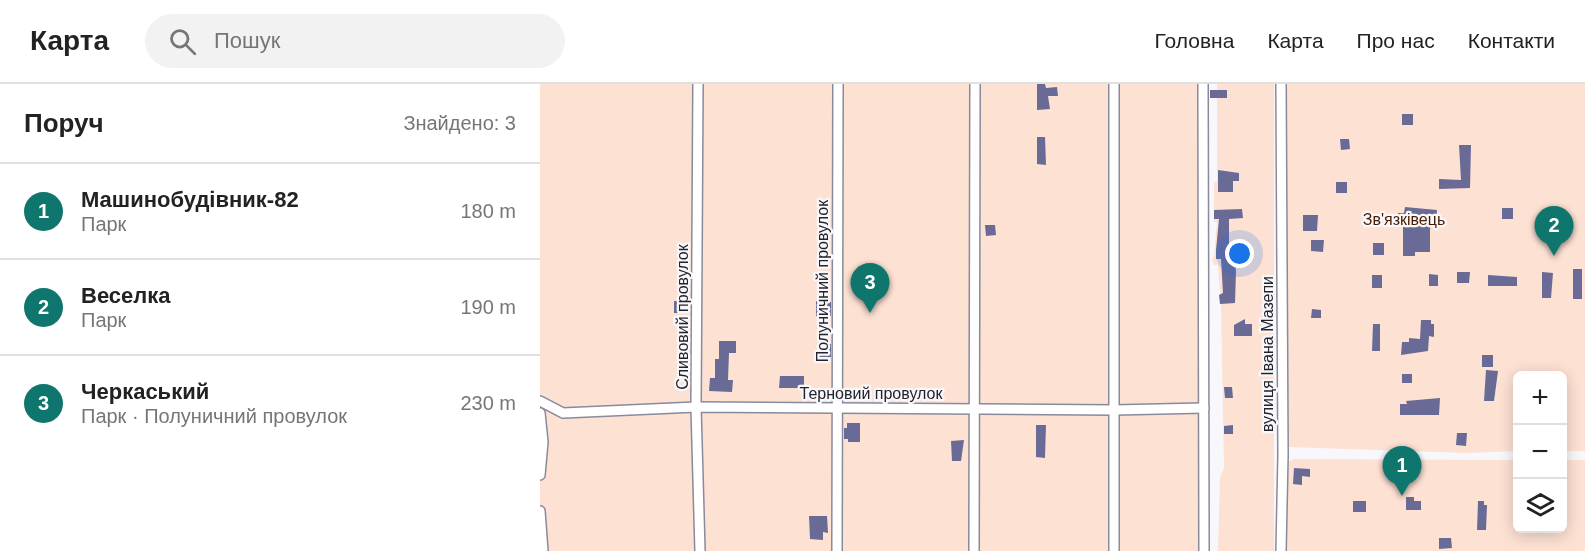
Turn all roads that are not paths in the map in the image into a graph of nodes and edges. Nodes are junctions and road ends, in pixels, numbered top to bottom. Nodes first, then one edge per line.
1 (698, 84) edge
2 (838, 84) edge
3 (975, 84) edge
4 (1114, 84) edge
5 (1203, 84) edge
6 (1281, 84) edge
7 (540, 402) edge
8 (696, 406) junction
9 (836, 408) junction
10 (1204, 408) junction
11 (974, 409) junction
12 (1114, 410) junction
13 (540, 413) edge
14 (540, 475) edge
15 (540, 511) edge
16 (543, 551) edge
17 (700, 551) edge
18 (837, 551) edge
19 (974, 551) edge
20 (1114, 551) edge
21 (1204, 551) edge
22 (1281, 551) edge

1 - 8 street, Сливовий провулок
2 - 9 street, Полуничний провулок
3 - 11 street
4 - 12 street
5 - 10 street
6 - 22 street, вулиця Івана Мазепи
7 - 8 street, Терновий провулок
8 - 9 street, Терновий провулок
8 - 17 street, Сливовий провулок
9 - 11 street, Терновий провулок
9 - 18 street, Полуничний провулок
10 - 12 street, Терновий провулок
10 - 21 street
11 - 12 street, Терновий провулок
11 - 19 street
12 - 20 street
13 - 14 street
15 - 16 street

